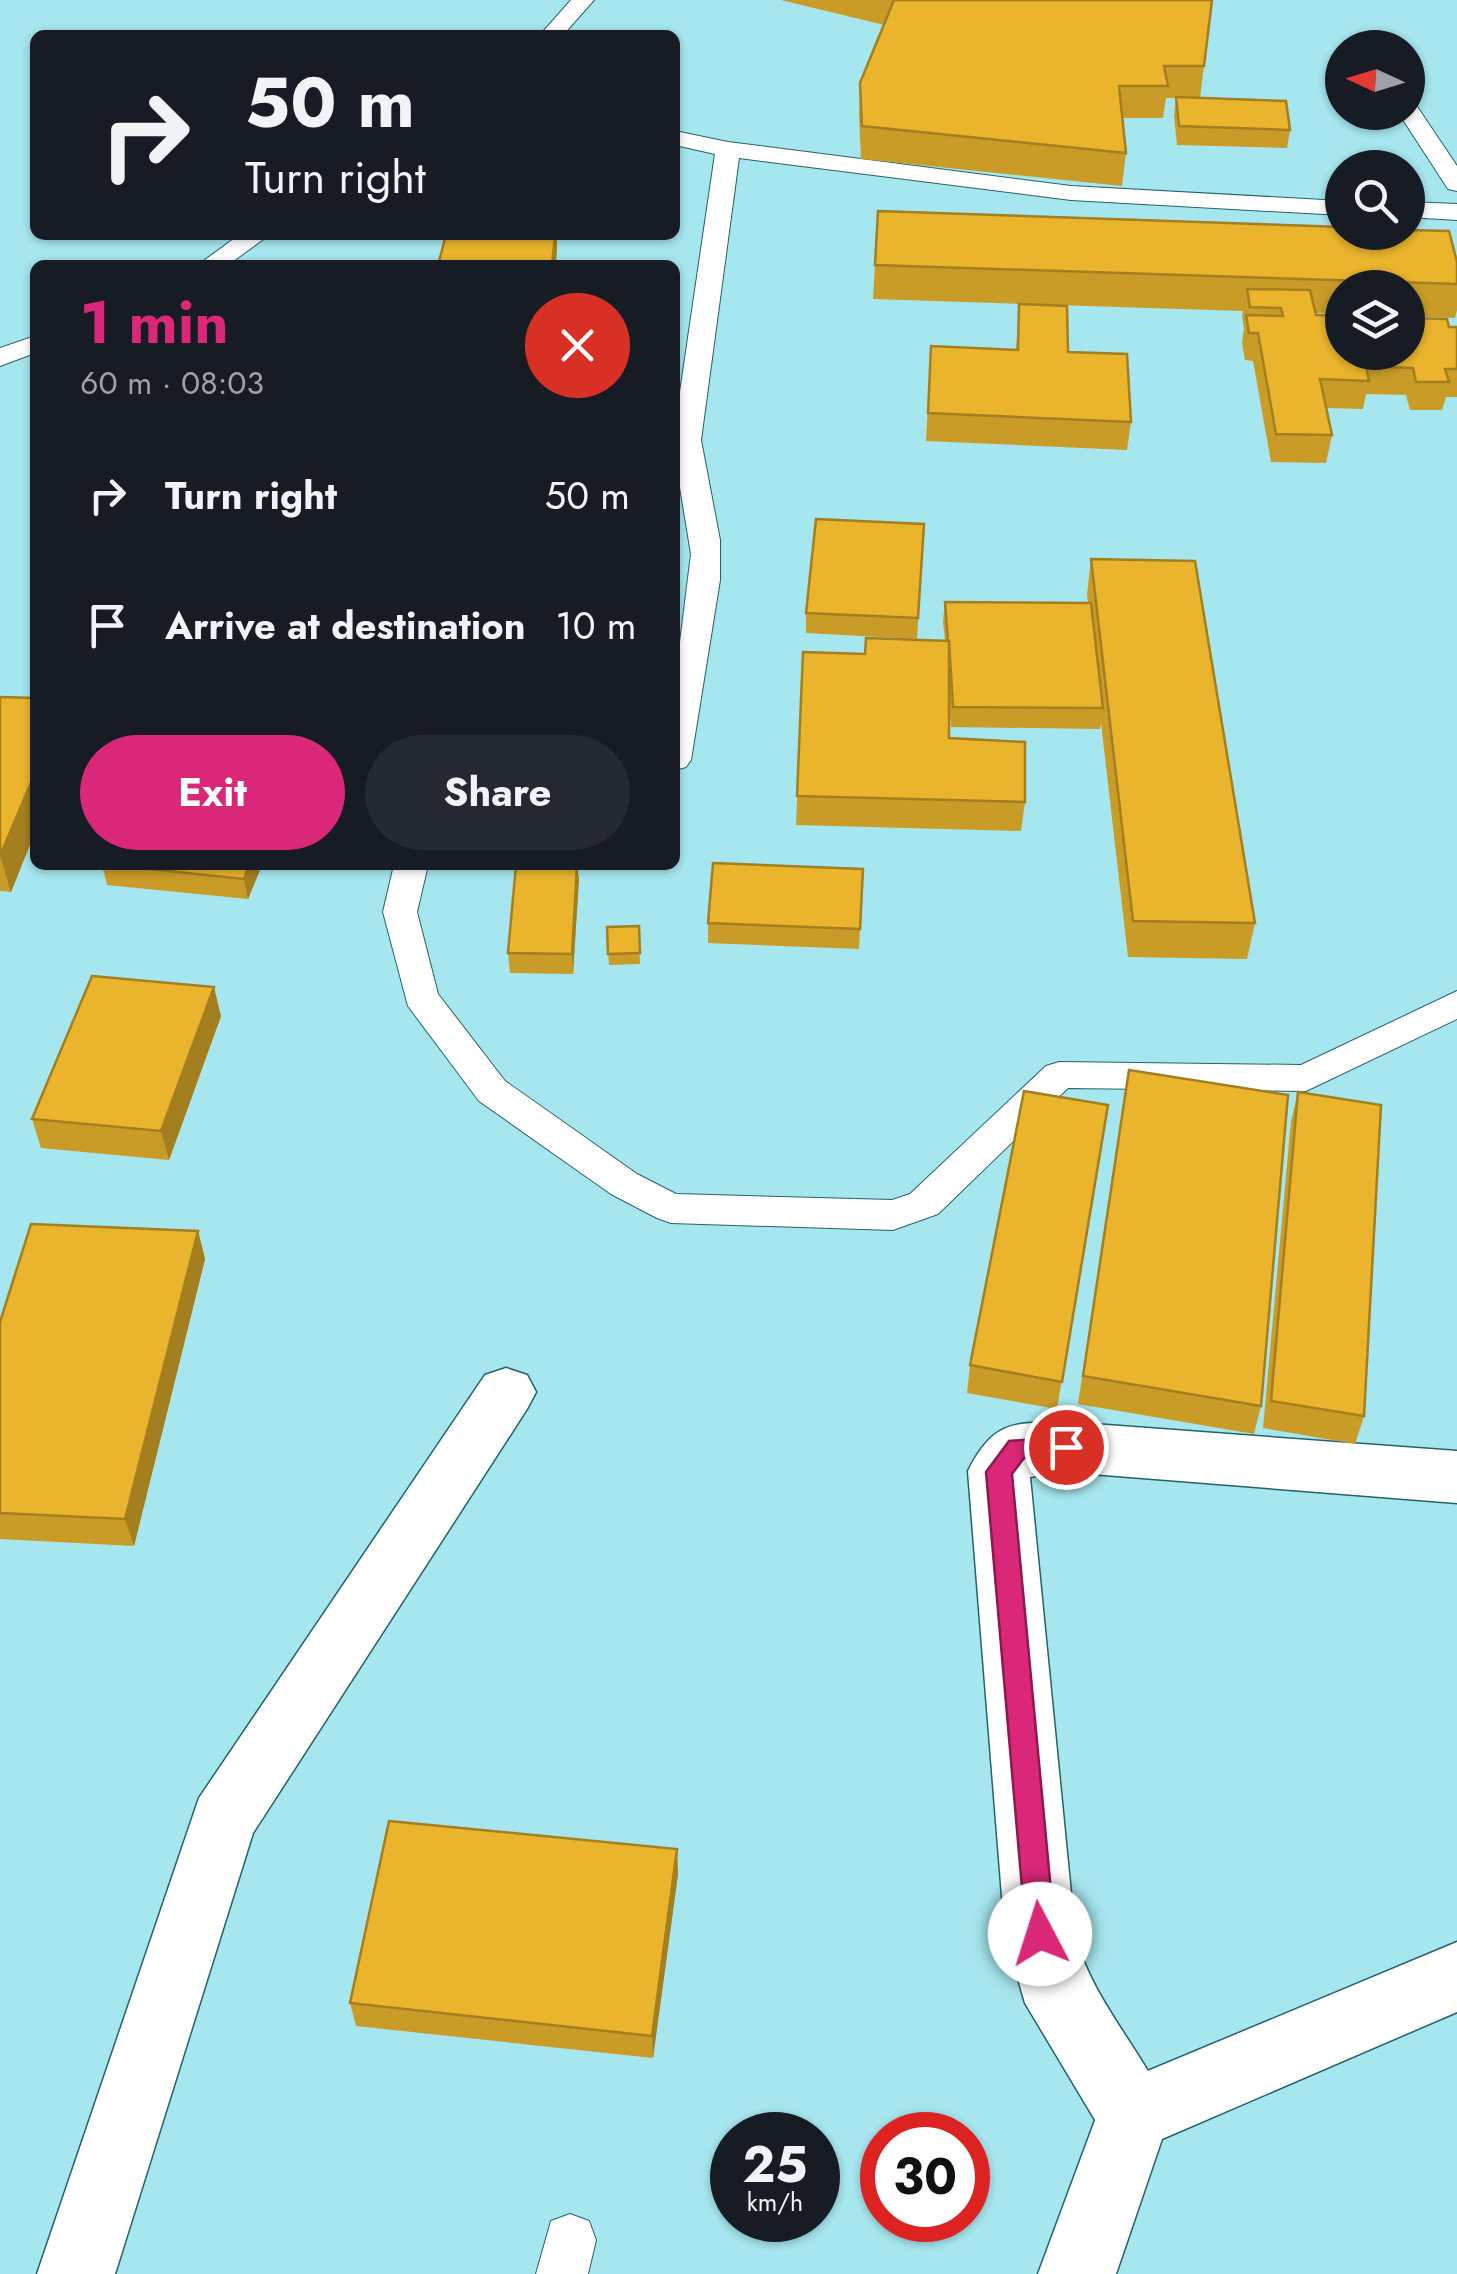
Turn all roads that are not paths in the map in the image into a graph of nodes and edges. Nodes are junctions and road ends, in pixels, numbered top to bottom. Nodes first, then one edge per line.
1 (583, 0) edge
2 (556, 30) edge
3 (1421, 130) edge
4 (680, 139) edge
5 (728, 149) junction
6 (1457, 184) edge
7 (1325, 207) edge
8 (1425, 211) edge
9 (1457, 212) edge
10 (248, 240) edge
11 (218, 260) edge
12 (30, 346) edge
13 (0, 358) edge
14 (682, 457) edge
15 (680, 732) edge
16 (411, 870) edge
17 (1457, 1004) edge
18 (506, 1392) dead end
19 (1457, 1476) edge
20 (1457, 1977) edge
21 (1132, 2114) junction
22 (76, 2274) edge
23 (1076, 2274) edge

1 - 2 lane
3 - 6 lane
4 - 5 lane
5 - 7 lane
5 - 14 lane
8 - 9 lane
10 - 11 lane
12 - 13 lane
14 - 15 lane
16 - 17 lane
18 - 22 street
19 - 21 street
20 - 21 street
21 - 23 street

